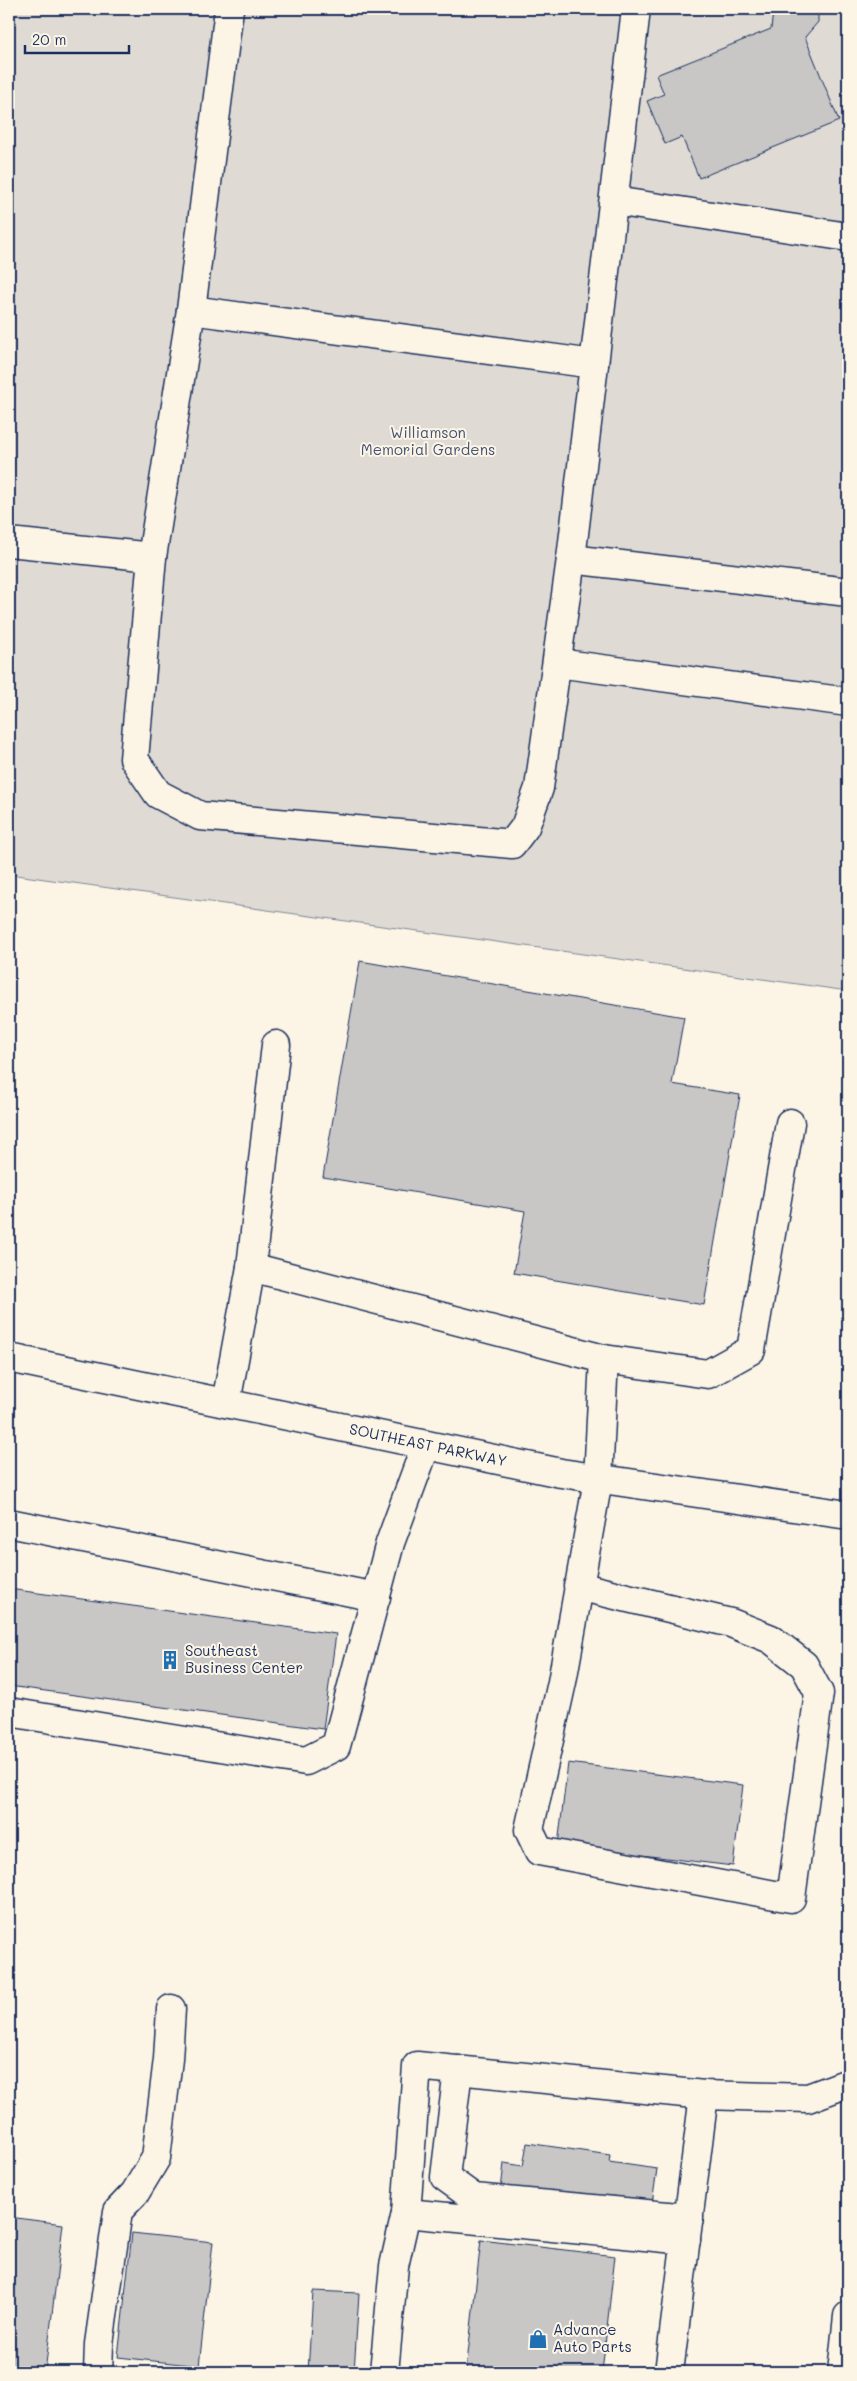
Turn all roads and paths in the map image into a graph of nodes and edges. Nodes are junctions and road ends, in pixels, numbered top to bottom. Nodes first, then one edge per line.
1 (229, 9) edge
2 (636, 9) edge
3 (614, 201) junction
4 (848, 238) edge
5 (191, 310) junction
6 (594, 364) junction
7 (9, 542) edge
8 (152, 557) junction
9 (571, 559) junction
10 (848, 592) edge
11 (557, 663) junction
12 (848, 702) edge
13 (276, 1045) dead end
14 (790, 1123) dead end
15 (250, 1267) junction
16 (9, 1358) edge
17 (604, 1359) junction
18 (226, 1403) junction
19 (426, 1445) junction
20 (598, 1480) junction
21 (848, 1515) edge
22 (9, 1523) edge
23 (578, 1586) junction
24 (376, 1597) junction
25 (9, 1712) edge
26 (171, 2008) dead end
27 (458, 2070) junction
28 (848, 2083) edge
29 (704, 2095) junction
30 (406, 2213) junction
31 (688, 2229) junction
32 (848, 2316) edge
33 (98, 2372) edge
34 (384, 2372) edge
35 (669, 2372) edge
36 (842, 2372) edge

1 - 5 street
2 - 3 street
3 - 4 street
3 - 6 street
5 - 6 street
5 - 8 street
6 - 9 street
7 - 8 street
8 - 11 street
9 - 10 street
9 - 11 street
11 - 12 street
13 - 15 street
14 - 17 street
15 - 17 street
15 - 18 street
16 - 18 street, SOUTHEAST PARKWAY
17 - 20 street
18 - 19 street, SOUTHEAST PARKWAY
19 - 20 street, SOUTHEAST PARKWAY
19 - 24 street
20 - 21 street, SOUTHEAST PARKWAY
20 - 23 street
22 - 24 street
23 - 23 street
24 - 25 street
26 - 33 street
27 - 29 street
27 - 30 street
27 - 31 street
28 - 29 street
29 - 31 street
30 - 31 street
30 - 34 street
31 - 35 street
32 - 36 street

